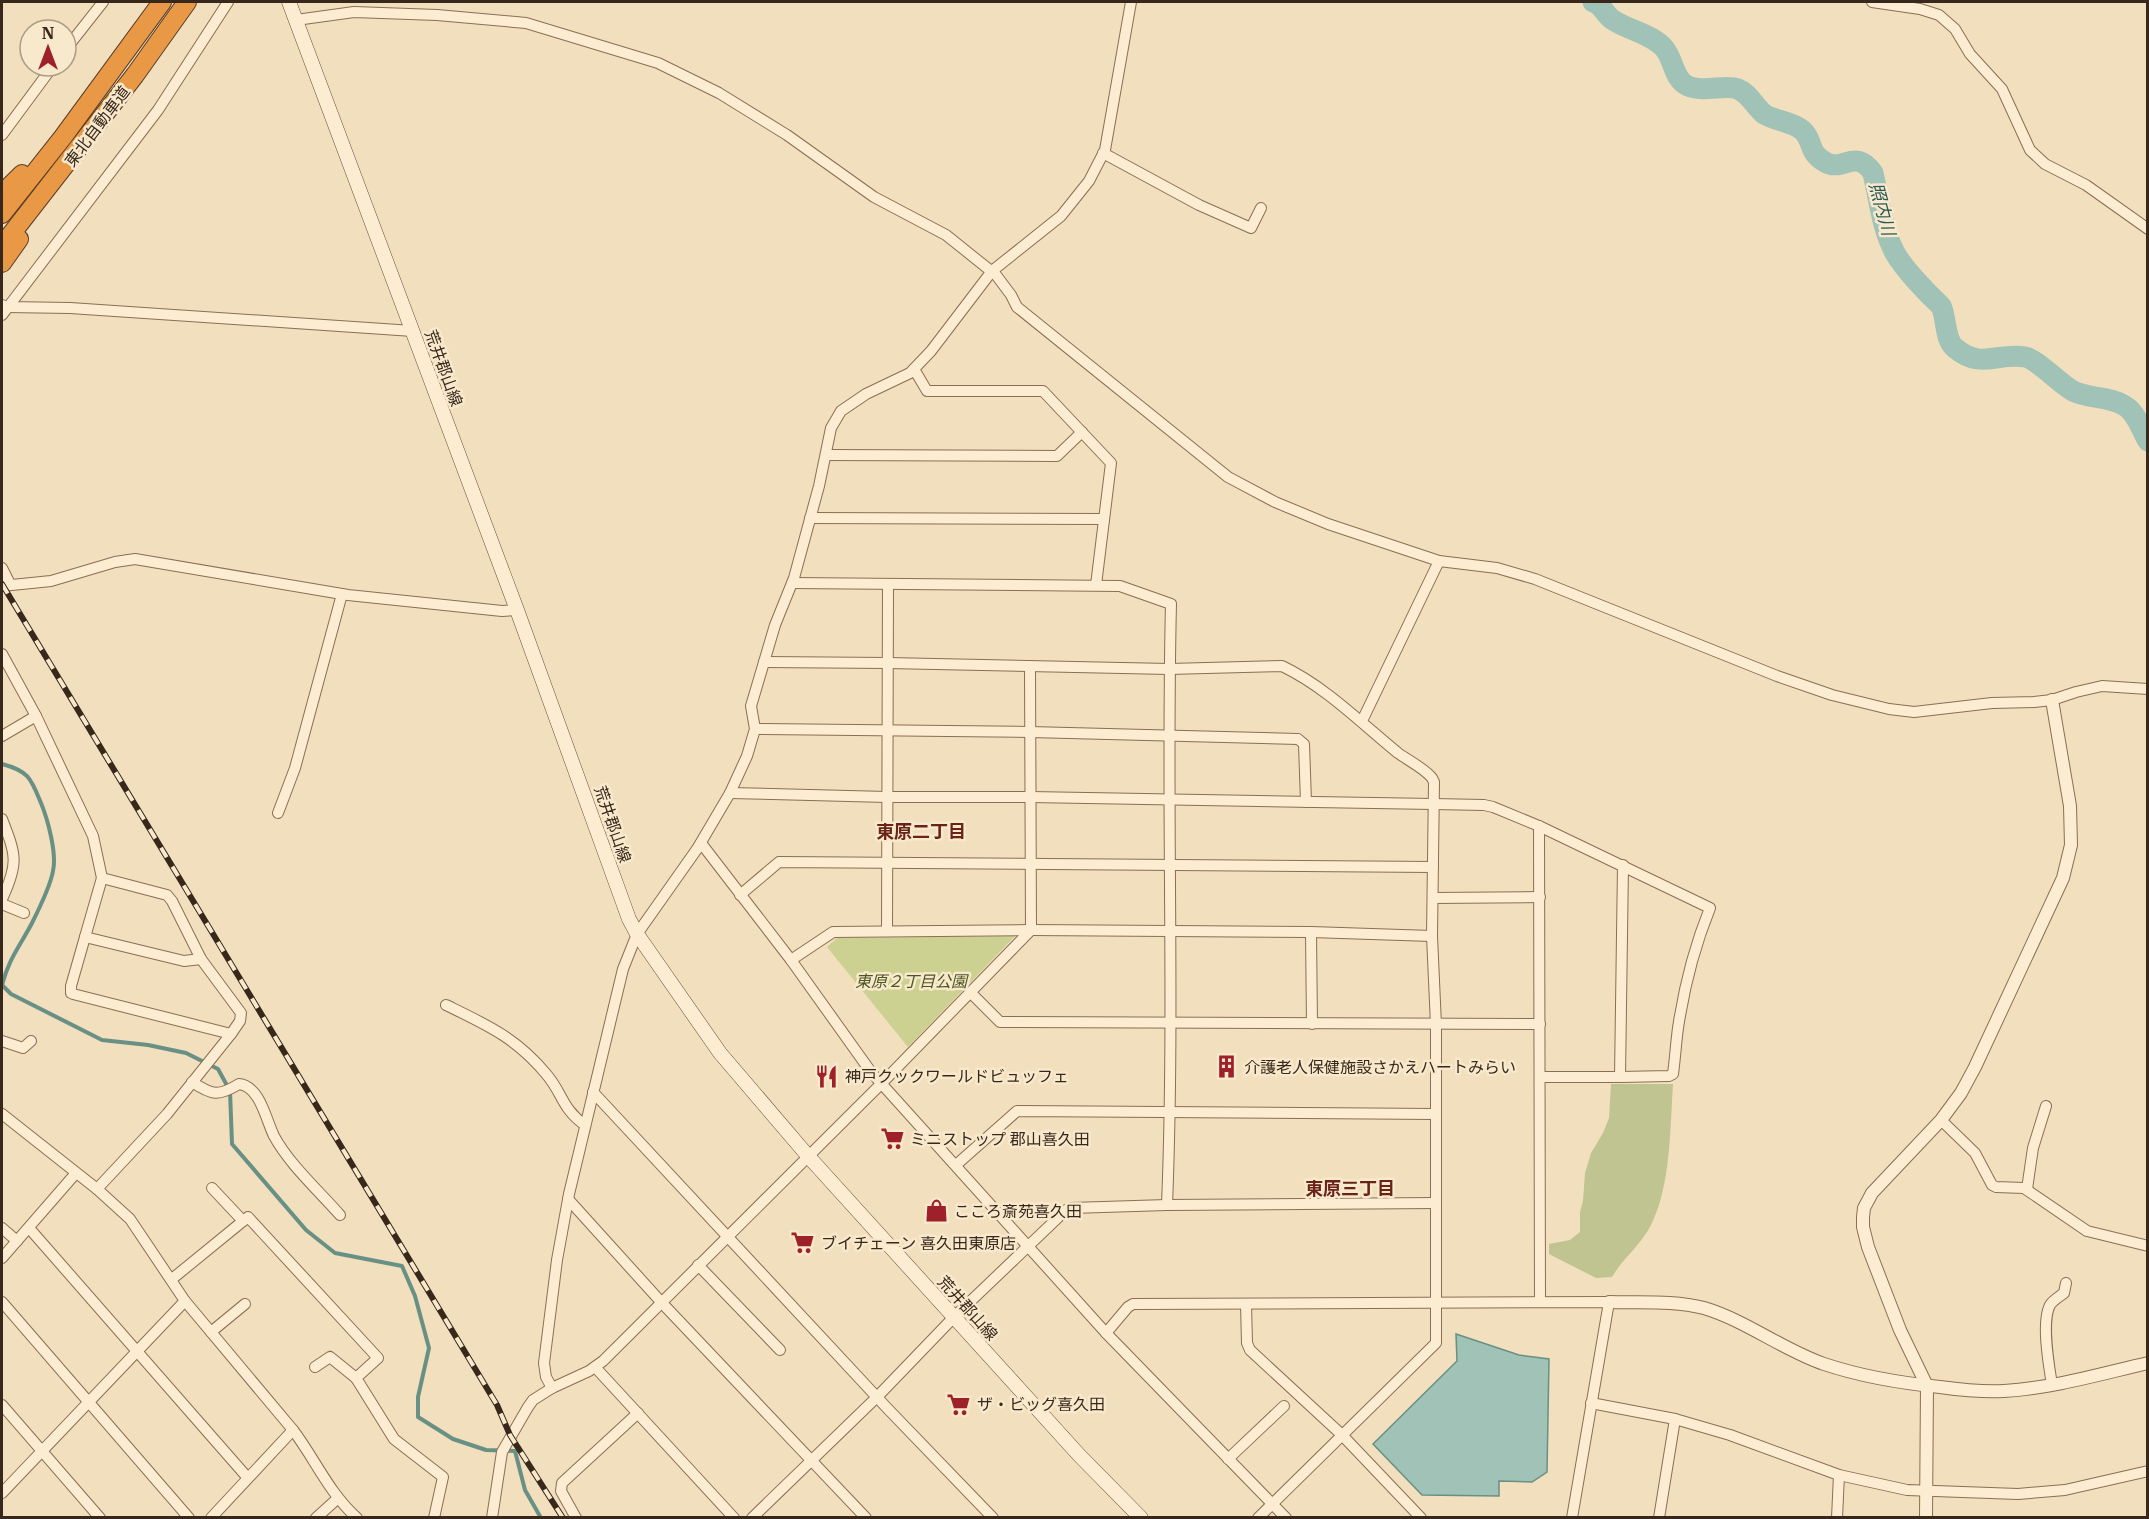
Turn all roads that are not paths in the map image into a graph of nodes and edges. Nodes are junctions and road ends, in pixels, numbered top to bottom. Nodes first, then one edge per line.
1 (103, 2) edge
2 (162, 2) edge
3 (187, 2) edge
4 (228, 2) edge
5 (289, 2) edge
6 (1131, 2) edge
7 (1872, 2) edge
8 (297, 20) junction
9 (78, 34) edge
10 (44, 78) edge
11 (2, 135) edge
12 (63, 137) junction
13 (82, 146) junction
14 (1103, 153) junction
15 (2, 194) edge
16 (1261, 208) dead end
17 (2, 214) edge
18 (2148, 229) edge
19 (2, 246) edge
20 (2, 263) edge
21 (992, 271) junction
22 (3, 309) edge
23 (413, 331) junction
24 (914, 369) junction
25 (1082, 432) junction
26 (826, 455) junction
27 (810, 518) junction
28 (1104, 519) junction
29 (1439, 561) junction
30 (2, 568) edge
31 (792, 583) junction
32 (888, 584) junction
33 (6, 585) edge
34 (1096, 585) junction
35 (342, 594) junction
36 (517, 610) junction
37 (2, 654) edge
38 (764, 663) junction
39 (888, 663) junction
40 (1029, 666) junction
41 (1169, 669) junction
42 (2148, 689) edge
43 (2052, 700) junction
44 (36, 716) junction
45 (1362, 721) junction
46 (755, 729) junction
47 (889, 730) junction
48 (1030, 732) junction
49 (2, 736) edge
50 (1170, 736) junction
51 (730, 793) junction
52 (888, 797) junction
53 (1030, 797) junction
54 (1169, 800) junction
55 (1306, 802) junction
56 (1433, 804) junction
57 (278, 813) dead end
58 (2, 819) edge
59 (1539, 826) junction
60 (701, 843) junction
61 (888, 862) junction
62 (1029, 863) junction
63 (1170, 864) junction
64 (1623, 865) junction
65 (1433, 867) junction
66 (102, 878) junction
67 (740, 895) junction
68 (1539, 897) junction
69 (1433, 898) junction
70 (2, 899) edge
71 (2, 904) edge
72 (24, 913) dead end
73 (1031, 930) junction
74 (887, 931) junction
75 (1170, 931) junction
76 (1311, 932) junction
77 (637, 934) junction
78 (1432, 936) junction
79 (85, 937) junction
80 (201, 958) junction
81 (791, 960) junction
82 (971, 993) junction
83 (446, 1005) dead end
84 (1170, 1023) junction
85 (1312, 1024) junction
86 (1540, 1024) junction
87 (1436, 1025) junction
88 (231, 1034) junction
89 (2, 1041) edge
90 (31, 1041) dead end
91 (1540, 1077) junction
92 (1620, 1077) junction
93 (192, 1082) junction
94 (882, 1083) junction
95 (593, 1092) junction
96 (2046, 1106) dead end
97 (1171, 1112) junction
98 (1436, 1114) junction
99 (2, 1116) edge
100 (1941, 1120) junction
101 (585, 1125) junction
102 (808, 1156) junction
103 (956, 1165) junction
104 (76, 1173) junction
105 (212, 1188) dead end
106 (97, 1189) junction
107 (2027, 1190) junction
108 (568, 1199) junction
109 (1436, 1203) junction
110 (1167, 1205) junction
111 (340, 1215) dead end
112 (243, 1221) junction
113 (29, 1227) junction
114 (2, 1228) edge
115 (728, 1236) junction
116 (17, 1241) junction
117 (1029, 1245) junction
118 (2148, 1246) edge
119 (2, 1257) edge
120 (698, 1265) junction
121 (172, 1279) junction
122 (2066, 1283) dead end
123 (185, 1301) junction
124 (2, 1302) edge
125 (1540, 1302) junction
126 (1609, 1302) junction
127 (662, 1303) junction
128 (1436, 1303) junction
129 (245, 1304) dead end
130 (1246, 1304) junction
131 (954, 1317) junction
132 (211, 1332) junction
133 (1106, 1333) junction
134 (780, 1350) dead end
135 (136, 1351) junction
136 (2148, 1363) edge
137 (315, 1367) dead end
138 (596, 1367) junction
139 (356, 1378) junction
140 (2052, 1385) junction
141 (1927, 1386) junction
142 (552, 1388) junction
143 (877, 1397) junction
144 (88, 1402) junction
145 (1591, 1403) junction
146 (2, 1404) edge
147 (1284, 1406) dead end
148 (638, 1413) junction
149 (1676, 1419) junction
150 (292, 1430) junction
151 (1342, 1435) junction
152 (41, 1450) junction
153 (812, 1459) junction
154 (1228, 1459) junction
155 (2148, 1471) edge
156 (1839, 1474) junction
157 (247, 1477) junction
158 (2, 1492) edge
159 (1927, 1492) junction
160 (338, 1499) junction
161 (1271, 1504) junction
162 (100, 1518) edge
163 (189, 1518) edge
164 (211, 1518) edge
165 (316, 1518) edge
166 (357, 1518) edge
167 (434, 1518) edge
168 (492, 1518) edge
169 (576, 1518) edge
170 (734, 1518) edge
171 (752, 1518) edge
172 (866, 1518) edge
173 (993, 1518) edge
174 (1141, 1518) edge
175 (1258, 1518) edge
176 (1286, 1518) edge
177 (1421, 1518) edge
178 (1572, 1518) edge
179 (1659, 1518) edge
180 (1837, 1518) edge
181 (1926, 1518) edge

1 - 9 street
2 - 12 highway, 東北自動車道
3 - 13 highway, 東北自動車道
4 - 22 street
5 - 8 main road, 荒井郡山線
6 - 14 street
7 - 18 street
8 - 21 street
8 - 23 main road, 荒井郡山線
10 - 11 street
12 - 15 highway
12 - 17 highway, 東北自動車道
13 - 19 highway, 東北自動車道
13 - 20 highway
14 - 16 street
14 - 21 street
21 - 24 street
21 - 29 street
22 - 23 street
23 - 36 main road, 荒井郡山線
24 - 25 street
24 - 26 street
25 - 26 street
25 - 28 street
26 - 27 street
27 - 28 street
27 - 31 street
28 - 34 street
29 - 43 street
29 - 45 street
30 - 33 street
31 - 32 street
31 - 38 street
32 - 34 street
32 - 39 street
33 - 35 street
34 - 41 street
35 - 36 street
35 - 57 street
36 - 77 main road, 荒井郡山線
37 - 44 street
38 - 39 street
38 - 46 street
39 - 40 street
39 - 47 street
40 - 41 street
40 - 48 street
41 - 45 street
41 - 50 street
42 - 43 street
43 - 100 street
44 - 49 street
44 - 66 street
45 - 56 street
46 - 47 street
46 - 51 street
47 - 48 street
47 - 52 street
48 - 50 street
48 - 53 street
50 - 54 street
50 - 55 street
51 - 52 street
51 - 60 street
52 - 53 street
52 - 61 street
53 - 54 street
53 - 62 street
54 - 55 street
54 - 63 street
55 - 56 street
56 - 59 street
56 - 65 street
58 - 70 street
59 - 64 street
59 - 68 street
60 - 67 street
60 - 77 street
61 - 62 street
61 - 67 street
61 - 74 street
62 - 63 street
62 - 73 street
63 - 65 street
63 - 75 street
64 - 92 street
64 - 92 street
65 - 69 street
66 - 79 street
66 - 80 street
67 - 81 street
68 - 69 street
68 - 86 street
69 - 78 street
71 - 72 street
73 - 74 street
73 - 75 street
73 - 82 street
74 - 81 street
75 - 76 street
75 - 84 street
76 - 78 street
76 - 85 street
77 - 95 street
77 - 102 main road, 荒井郡山線
78 - 87 street
79 - 80 street
79 - 88 street
80 - 88 street
81 - 94 street
82 - 84 street
82 - 94 street
83 - 101 street
84 - 85 street
84 - 97 street
85 - 87 street
86 - 87 street
86 - 91 street
87 - 98 street
88 - 93 street
89 - 90 street
91 - 92 street
91 - 125 street
93 - 106 street
93 - 111 street
94 - 102 street
94 - 103 street
95 - 101 street
95 - 115 street
96 - 107 street
97 - 98 street
97 - 103 street
97 - 110 street
98 - 109 street
99 - 104 street
100 - 107 street
100 - 141 street
101 - 108 street
102 - 115 street
102 - 131 main road, 荒井郡山線
103 - 117 street
104 - 106 street
104 - 113 street
105 - 112 street
106 - 121 street
107 - 118 street
108 - 127 street
108 - 142 street
109 - 110 street
109 - 128 street
110 - 117 street
112 - 121 street
112 - 139 street
113 - 116 street
113 - 135 street
114 - 116 street
115 - 120 street
115 - 143 street
116 - 119 street
117 - 131 street
117 - 133 street
120 - 127 street
120 - 134 street
121 - 123 street
122 - 140 street
123 - 132 street
123 - 135 street
124 - 144 street
125 - 126 street
125 - 128 street
126 - 141 street
126 - 145 street
127 - 138 street
127 - 153 street
128 - 130 street
128 - 151 street
129 - 132 street
130 - 133 street
130 - 151 street
131 - 143 street
131 - 174 main road, 荒井郡山線
132 - 150 street
133 - 154 street
135 - 144 street
135 - 157 street
136 - 140 street
137 - 139 street
138 - 142 street
138 - 148 street
139 - 167 street
140 - 141 street
141 - 159 street
142 - 168 street
143 - 153 street
143 - 173 street
144 - 152 street
144 - 163 street
145 - 149 street
145 - 178 street
146 - 152 street
147 - 154 street
148 - 169 street
148 - 170 street
149 - 156 street
149 - 179 street
150 - 157 street
150 - 160 street
151 - 161 street
151 - 177 street
152 - 158 street
152 - 162 street
153 - 171 street
153 - 172 street
154 - 161 street
155 - 159 street
156 - 159 street
156 - 180 street
157 - 164 street
159 - 181 street
160 - 165 street
160 - 166 street
161 - 175 street
161 - 176 street

